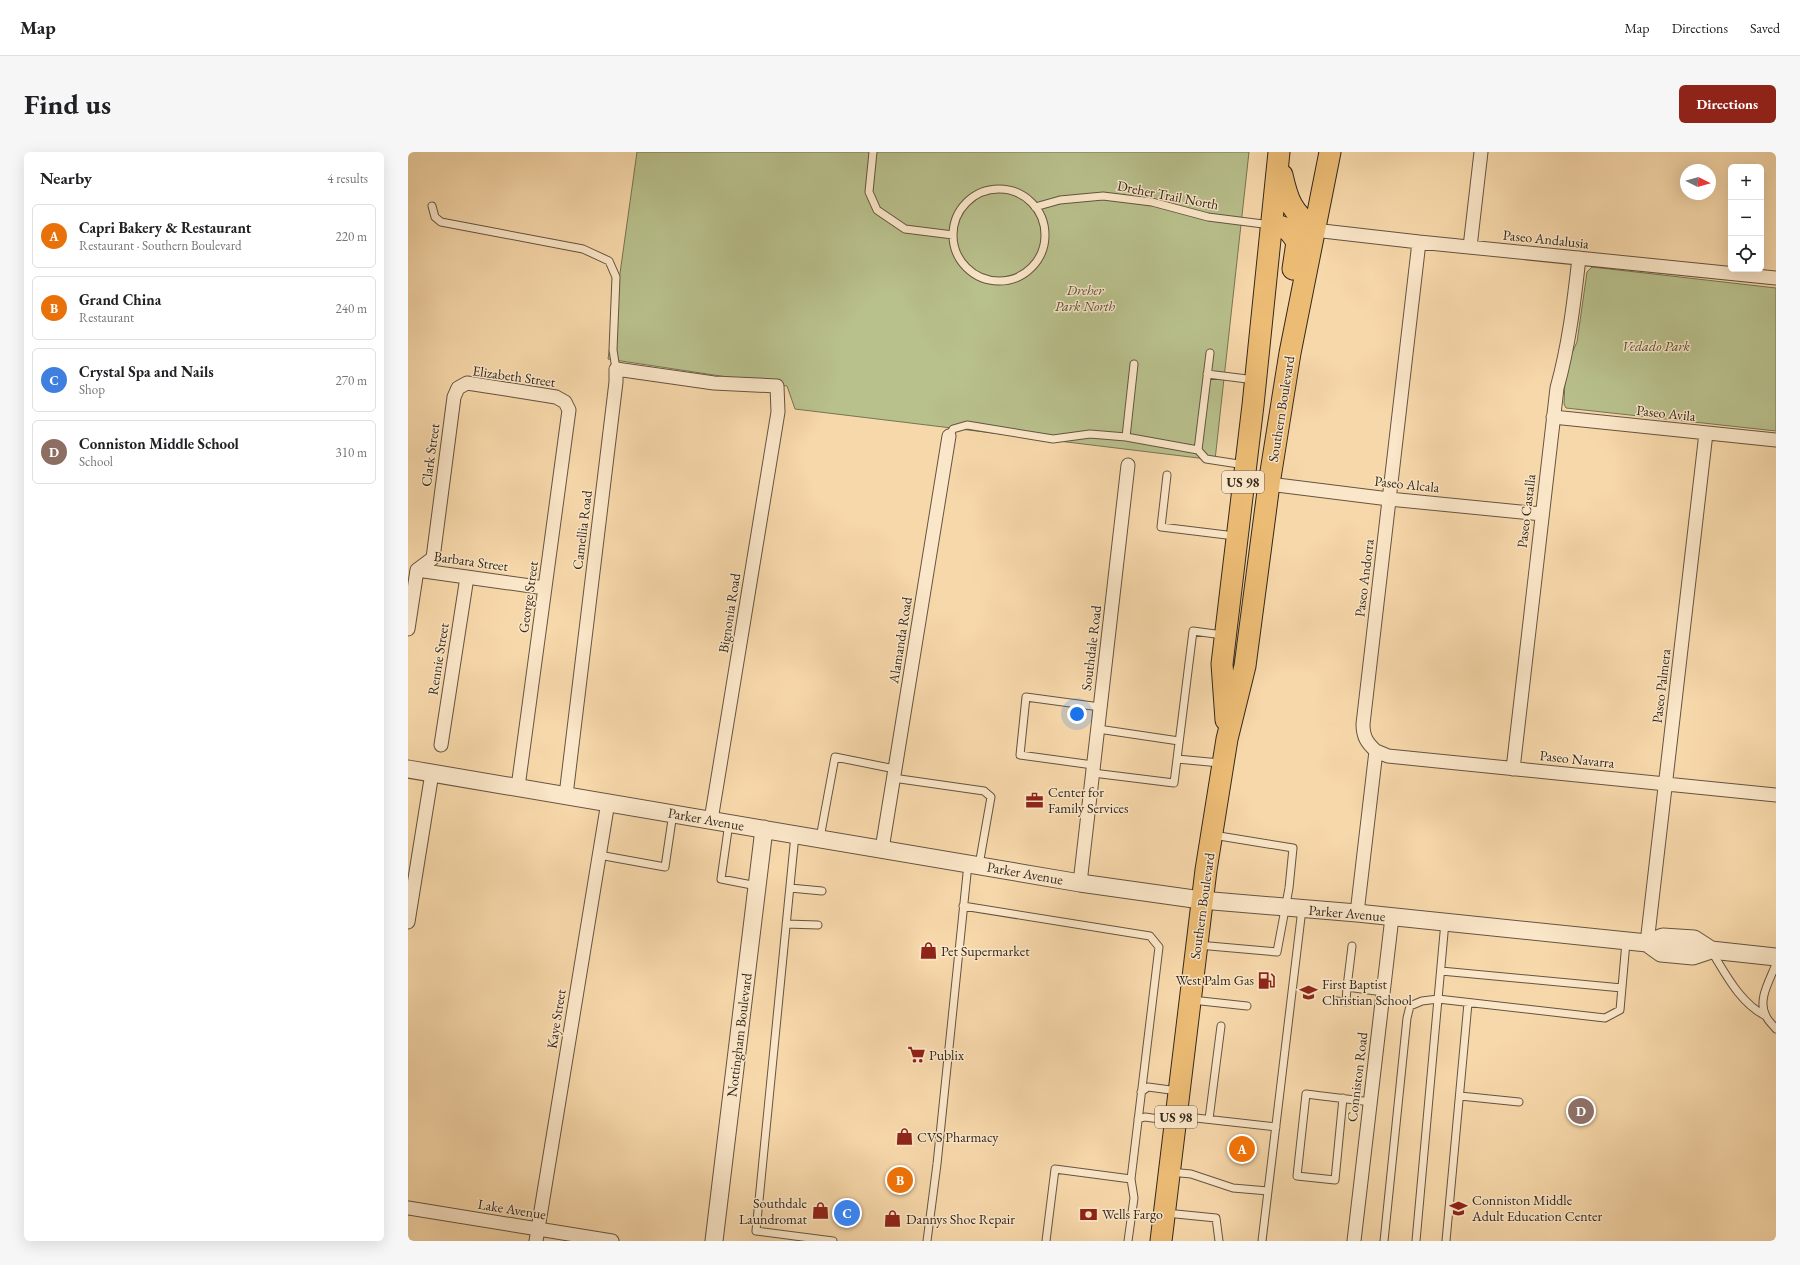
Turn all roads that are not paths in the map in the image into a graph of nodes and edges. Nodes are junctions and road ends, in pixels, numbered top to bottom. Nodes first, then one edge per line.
1 (873, 152) edge
2 (1330, 152) edge
3 (1481, 152) edge
4 (1279, 155) edge
5 (432, 206) dead end
6 (1035, 207) junction
7 (1273, 225) junction
8 (1314, 230) junction
9 (953, 235) junction
10 (1419, 242) junction
11 (1470, 247) junction
12 (1579, 258) junction
13 (1776, 278) edge
14 (1299, 305) junction
15 (1210, 353) dead end
16 (1134, 364) dead end
17 (616, 369) junction
18 (1207, 374) junction
19 (1255, 380) junction
20 (454, 396) joint
21 (1253, 405) junction
22 (569, 410) joint
23 (1553, 417) junction
24 (1706, 433) junction
25 (949, 436) joint
26 (1126, 437) junction
27 (1776, 440) edge
28 (1198, 450) junction
29 (1128, 465) dead end
30 (1245, 465) junction
31 (1167, 475) dead end
32 (1269, 484) junction
33 (1389, 499) junction
34 (1542, 514) junction
35 (1237, 536) junction
36 (416, 570) junction
37 (467, 577) junction
38 (545, 588) junction
39 (408, 630) edge
40 (1225, 636) junction
41 (1100, 707) junction
42 (1098, 729) junction
43 (1227, 739) junction
44 (1179, 741) junction
45 (441, 745) dead end
46 (1376, 751) junction
47 (1177, 759) junction
48 (1223, 764) junction
49 (1512, 768) junction
50 (1093, 769) junction
51 (408, 770) edge
52 (432, 773) junction
53 (894, 774) junction
54 (1666, 784) junction
55 (518, 787) junction
56 (566, 795) junction
57 (1776, 795) edge
58 (608, 802) junction
59 (673, 813) junction
60 (711, 820) junction
61 (729, 823) junction
62 (764, 829) junction
63 (795, 834) junction
64 (1212, 835) junction
65 (820, 838) junction
66 (882, 849) junction
67 (599, 855) junction
68 (973, 864) junction
69 (1080, 882) junction
70 (757, 886) junction
71 (790, 888) junction
72 (822, 891) dead end
73 (1202, 900) junction
74 (963, 906) junction
75 (1294, 908) junction
76 (1356, 913) junction
77 (1392, 917) junction
78 (408, 922) edge
79 (1444, 922) junction
80 (786, 924) junction
81 (818, 925) dead end
82 (1626, 941) junction
83 (1647, 943) junction
84 (1196, 945) junction
85 (1352, 946) dead end
86 (1711, 950) junction
87 (1776, 957) edge
88 (1776, 964) edge
89 (1440, 971) junction
90 (1347, 986) junction
91 (1622, 988) junction
92 (1384, 992) junction
93 (1438, 999) junction
94 (1190, 1000) junction
95 (1327, 1000) dead end
96 (1468, 1002) junction
97 (1247, 1006) dead end
98 (1766, 1016) junction
99 (1221, 1026) dead end
100 (1776, 1029) edge
101 (1179, 1091) junction
102 (1141, 1092) junction
103 (1460, 1096) junction
104 (1343, 1098) junction
105 (1371, 1102) junction
106 (1519, 1102) dead end
107 (1175, 1118) junction
108 (1138, 1119) junction
109 (1210, 1119) junction
110 (1276, 1127) junction
111 (1169, 1172) junction
112 (1131, 1179) junction
113 (1268, 1191) junction
114 (408, 1208) edge
115 (1164, 1212) junction
116 (537, 1235) edge
117 (612, 1241) edge
118 (714, 1241) edge
119 (833, 1241) edge
120 (927, 1241) edge
121 (1046, 1241) edge
122 (1128, 1241) edge
123 (1161, 1241) edge
124 (1219, 1241) edge
125 (1262, 1241) edge
126 (1354, 1241) edge
127 (1384, 1241) edge
128 (1416, 1241) edge
129 (1446, 1241) edge

1 - 9 lane
2 - 8 main road, Southern Boulevard / US 98
3 - 11 street
4 - 7 main road, Southern Boulevard / US 98
4 - 8 main road
5 - 17 lane, Camellia Road
6 - 7 lane, Dreher Trail North
6 - 9 lane
6 - 9 lane
7 - 14 main road
7 - 19 main road, Southern Boulevard / US 98
8 - 10 street, Paseo Andalusia
8 - 14 main road, Southern Boulevard / US 98
10 - 11 street, Paseo Andalusia
10 - 33 street, Paseo Andorra
11 - 12 street, Paseo Andalusia
12 - 13 street, Paseo Andalusia
12 - 23 street, Paseo Castalla
14 - 32 main road, Southern Boulevard / US 98
15 - 18 lane
16 - 26 lane
17 - 56 street, Camellia Road
17 - 60 street, Bignonia Road
18 - 19 lane
18 - 28 lane
19 - 21 main road, Southern Boulevard / US 98
20 - 22 street, Elizabeth Street
20 - 36 street, Clark Street
21 - 30 main road, Southern Boulevard / US 98
21 - 32 main road
22 - 38 street, George Street
23 - 24 street, Paseo Avila
23 - 34 street, Paseo Castalla
24 - 27 street, Paseo Avila
24 - 54 street, Paseo Palmera
25 - 26 lane
25 - 53 street, Alamanda Road
26 - 28 lane
28 - 30 lane
29 - 41 street, Southdale Road
30 - 35 main road, Southern Boulevard / US 98
31 - 35 lane
32 - 33 street, Paseo Alcala
32 - 43 main road, Southern Boulevard / US 98
33 - 34 street, Paseo Alcala
33 - 46 street, Paseo Andorra
34 - 49 street, Paseo Castalla
35 - 40 main road, Southern Boulevard / US 98
36 - 37 street, Barbara Street
36 - 39 street
37 - 38 street, Barbara Street
37 - 45 street, Rennie Street
38 - 55 street, George Street
40 - 43 main road, Southern Boulevard / US 98
40 - 44 lane
41 - 42 street, Southdale Road
41 - 50 lane
42 - 44 lane
42 - 50 street, Southdale Road
43 - 48 main road, Southern Boulevard / US 98
44 - 47 lane
46 - 49 street, Paseo Navarra
46 - 76 street
47 - 48 lane
47 - 50 lane
48 - 64 main road, Southern Boulevard / US 98
49 - 54 street, Paseo Navarra
50 - 69 street, Southdale Road
51 - 52 street, Parker Avenue
52 - 55 street, Parker Avenue
52 - 78 street
53 - 65 lane
53 - 66 street, Alamanda Road
53 - 68 lane
54 - 57 street, Paseo Navarra
54 - 83 street, Paseo Palmera
55 - 56 street, Parker Avenue
56 - 58 street, Parker Avenue
58 - 59 street, Parker Avenue
58 - 67 street, Kaye Street
59 - 60 street, Parker Avenue
59 - 67 lane
60 - 61 street, Parker Avenue
61 - 62 street, Parker Avenue
61 - 70 lane
62 - 63 street, Parker Avenue
62 - 70 street, Nottingham Boulevard
63 - 65 street, Parker Avenue
63 - 71 lane
64 - 73 main road, Southern Boulevard / US 98
64 - 75 lane
65 - 66 street, Parker Avenue
66 - 68 street, Parker Avenue
67 - 116 street, Kaye Street
68 - 69 street, Parker Avenue
68 - 74 lane
69 - 73 street, Parker Avenue
70 - 118 street, Nottingham Boulevard
71 - 72 lane
71 - 80 lane
73 - 75 street, Parker Avenue
73 - 84 main road, Southern Boulevard / US 98
74 - 102 lane
74 - 120 lane
75 - 76 street, Parker Avenue
75 - 84 lane
75 - 110 lane
76 - 77 street, Parker Avenue
77 - 79 street, Parker Avenue
77 - 92 street, Conniston Road
79 - 82 street, Parker Avenue
79 - 89 lane
80 - 81 lane
80 - 119 lane
82 - 83 street, Parker Avenue
82 - 91 lane
83 - 86 street, Parker Avenue
84 - 94 main road, Southern Boulevard / US 98
85 - 90 lane
86 - 87 street, Parker Avenue
86 - 98 lane
88 - 98 lane
89 - 91 lane
89 - 93 lane
90 - 92 lane
90 - 95 lane
91 - 96 lane
92 - 105 street, Conniston Road
93 - 96 lane
93 - 127 lane
93 - 128 lane
94 - 97 lane
94 - 101 main road, Southern Boulevard / US 98
96 - 103 lane
98 - 100 lane
99 - 109 lane
101 - 102 lane
101 - 107 main road, Southern Boulevard / US 98
102 - 108 lane
103 - 106 lane
103 - 129 lane
104 - 104 lane
104 - 105 lane
105 - 126 street, Conniston Road
107 - 108 lane
107 - 109 lane
107 - 111 main road, Southern Boulevard / US 98
108 - 112 lane
109 - 110 lane
110 - 113 lane
111 - 113 lane
111 - 115 main road, Southern Boulevard / US 98
112 - 121 lane
112 - 122 lane
113 - 125 lane
114 - 116 street, Lake Avenue
115 - 123 main road, Southern Boulevard / US 98
115 - 124 lane
116 - 117 street, Lake Avenue

